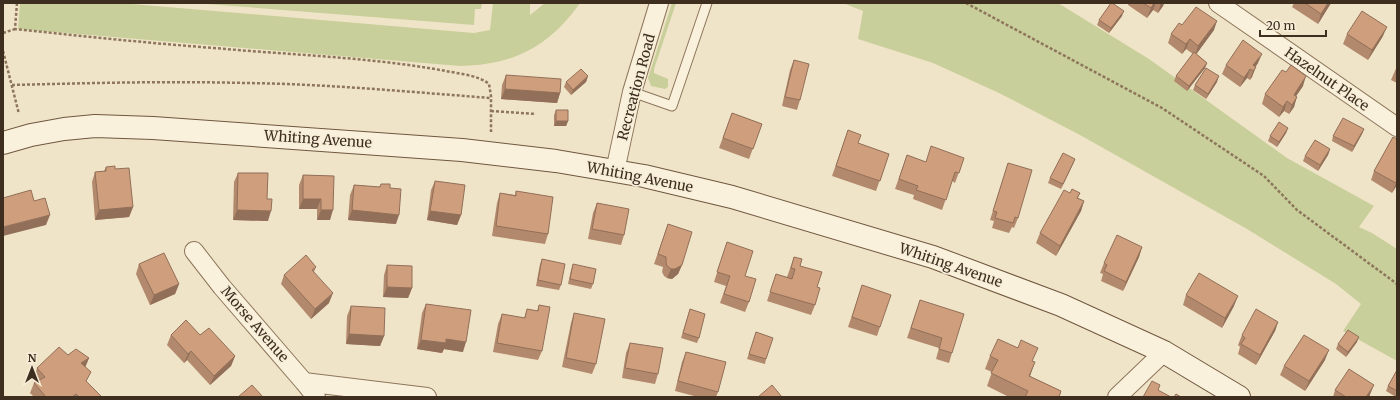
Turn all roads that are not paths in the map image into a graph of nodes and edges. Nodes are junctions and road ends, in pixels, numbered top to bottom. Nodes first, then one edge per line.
1 (659, 3) edge
2 (707, 3) edge
3 (1218, 3) edge
4 (632, 92) junction
5 (1397, 127) edge
6 (3, 143) edge
7 (615, 171) junction
8 (194, 251) dead end
9 (1164, 352) junction
10 (304, 382) junction
11 (316, 397) edge
12 (427, 397) edge
13 (1117, 397) edge
14 (1239, 397) edge

1 - 4 street, Recreation Road
2 - 4 lane
3 - 5 street, Hazelnut Place
4 - 7 street, Recreation Road
6 - 7 street, Whiting Avenue
7 - 9 street, Whiting Avenue
8 - 10 street, Morse Avenue
9 - 13 street
9 - 14 street, Whiting Avenue
10 - 11 street, Morse Avenue
10 - 12 street

